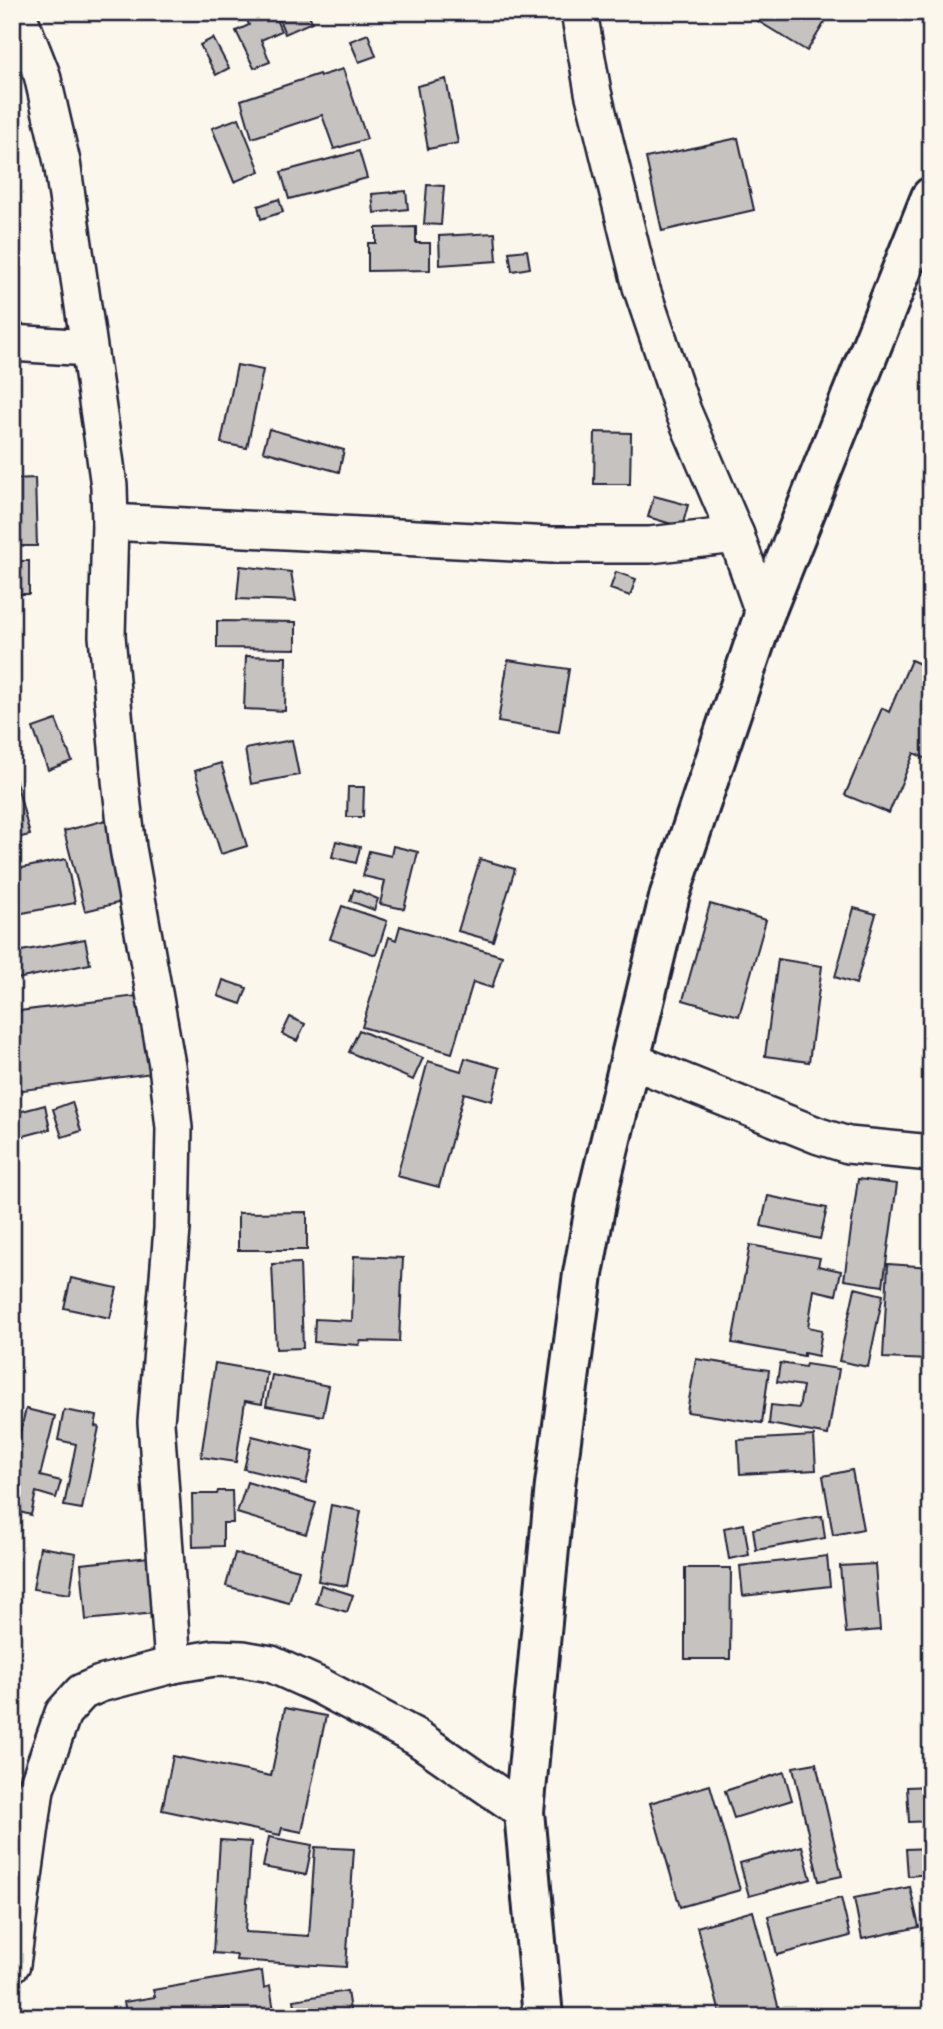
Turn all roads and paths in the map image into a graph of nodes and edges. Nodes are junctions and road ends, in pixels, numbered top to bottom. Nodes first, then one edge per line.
1 (17, 12) edge
2 (579, 12) edge
3 (931, 197) edge
4 (12, 343) edge
5 (88, 348) junction
6 (110, 522) junction
7 (736, 535) junction
8 (764, 615) junction
9 (630, 1060) junction
10 (931, 1153) edge
11 (173, 1665) junction
12 (524, 1812) junction
13 (12, 1964) edge
14 (543, 2017) edge

1 - 5 street
2 - 7 street
3 - 8 main road
4 - 5 street
5 - 6 street
6 - 7 street
6 - 11 street
7 - 8 street
8 - 9 main road
9 - 10 street
9 - 12 main road
11 - 12 street
11 - 13 street
12 - 14 main road

